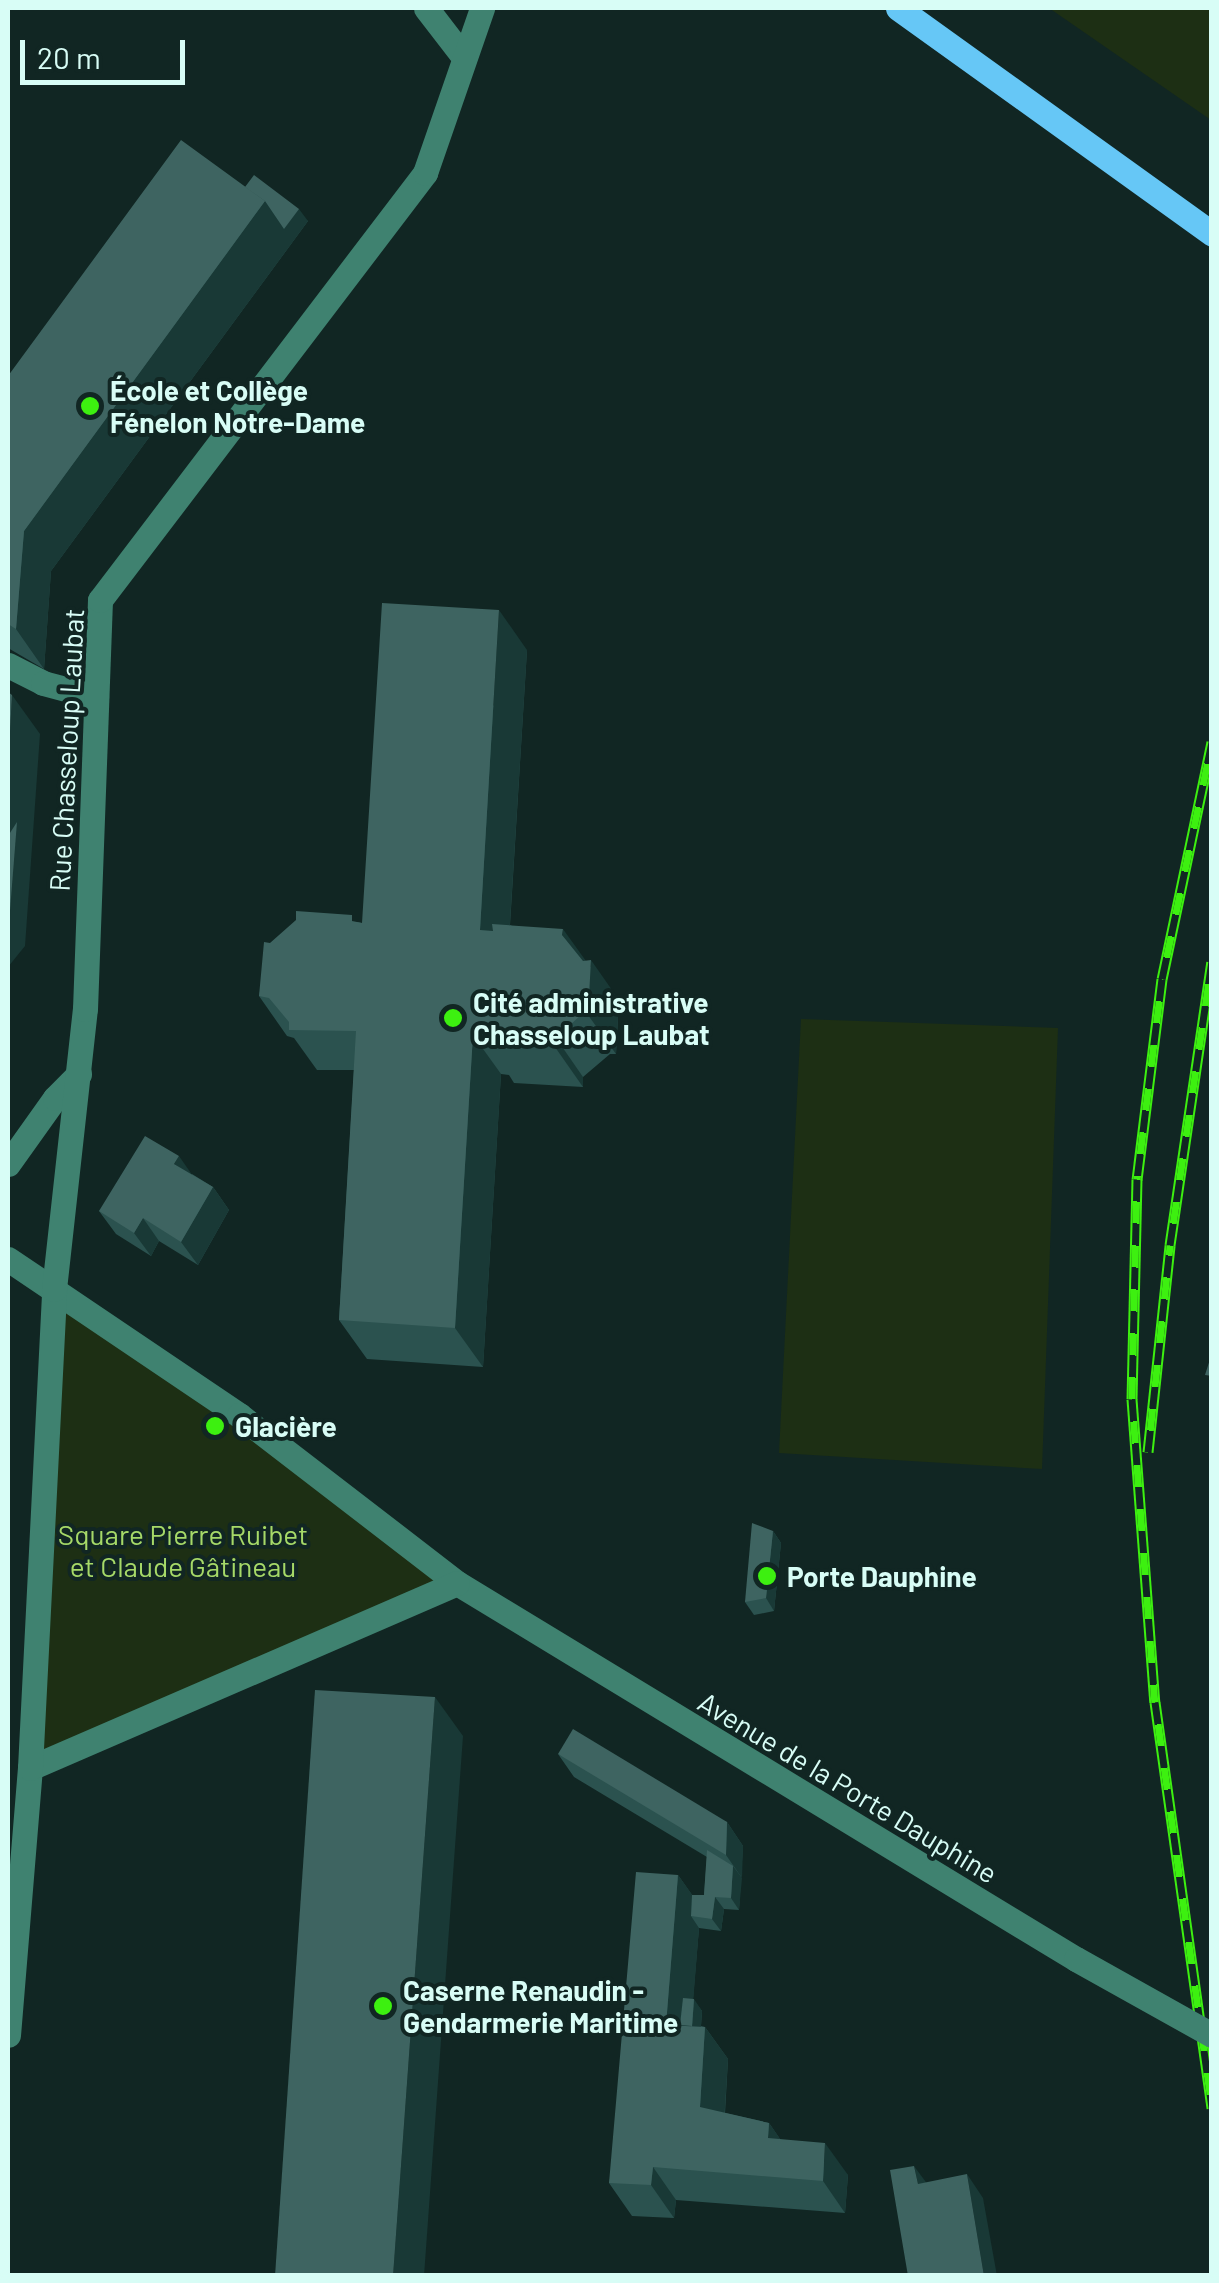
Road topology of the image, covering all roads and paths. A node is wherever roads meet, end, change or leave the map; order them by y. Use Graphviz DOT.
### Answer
graph roads {
  1 [pos="426,8"];
  2 [pos="482,8"];
  3 [pos="898,8"];
  4 [pos="463,56"];
  5 [pos="1212,234"];
  6 [pos="8,665"];
  7 [pos="96,697"];
  8 [pos="79,1074"];
  9 [pos="8,1164"];
  10 [pos="8,1259"];
  11 [pos="54,1288"];
  12 [pos="458,1583"];
  13 [pos="30,1768"];
  14 [pos="8,2035"];
  15 [pos="1212,2035"];
  1 -- 4 [label="street"];
  2 -- 4 [label="street, Rue Chasseloup Laubat"];
  3 -- 5 [label="main road"];
  4 -- 7 [label="street, Rue Chasseloup Laubat"];
  6 -- 7 [label="street"];
  7 -- 8 [label="street, Rue Chasseloup Laubat"];
  8 -- 9 [label="street"];
  8 -- 11 [label="street, Rue Chasseloup Laubat"];
  10 -- 11 [label="street, Avenue de la Porte Dauphine"];
  11 -- 12 [label="street, Avenue de la Porte Dauphine"];
  11 -- 13 [label="street, Rue Chasseloup Laubat"];
  12 -- 13 [label="street"];
  12 -- 15 [label="street, Avenue de la Porte Dauphine, bridge"];
  13 -- 14 [label="street, Rue Chasseloup Laubat"];
}
